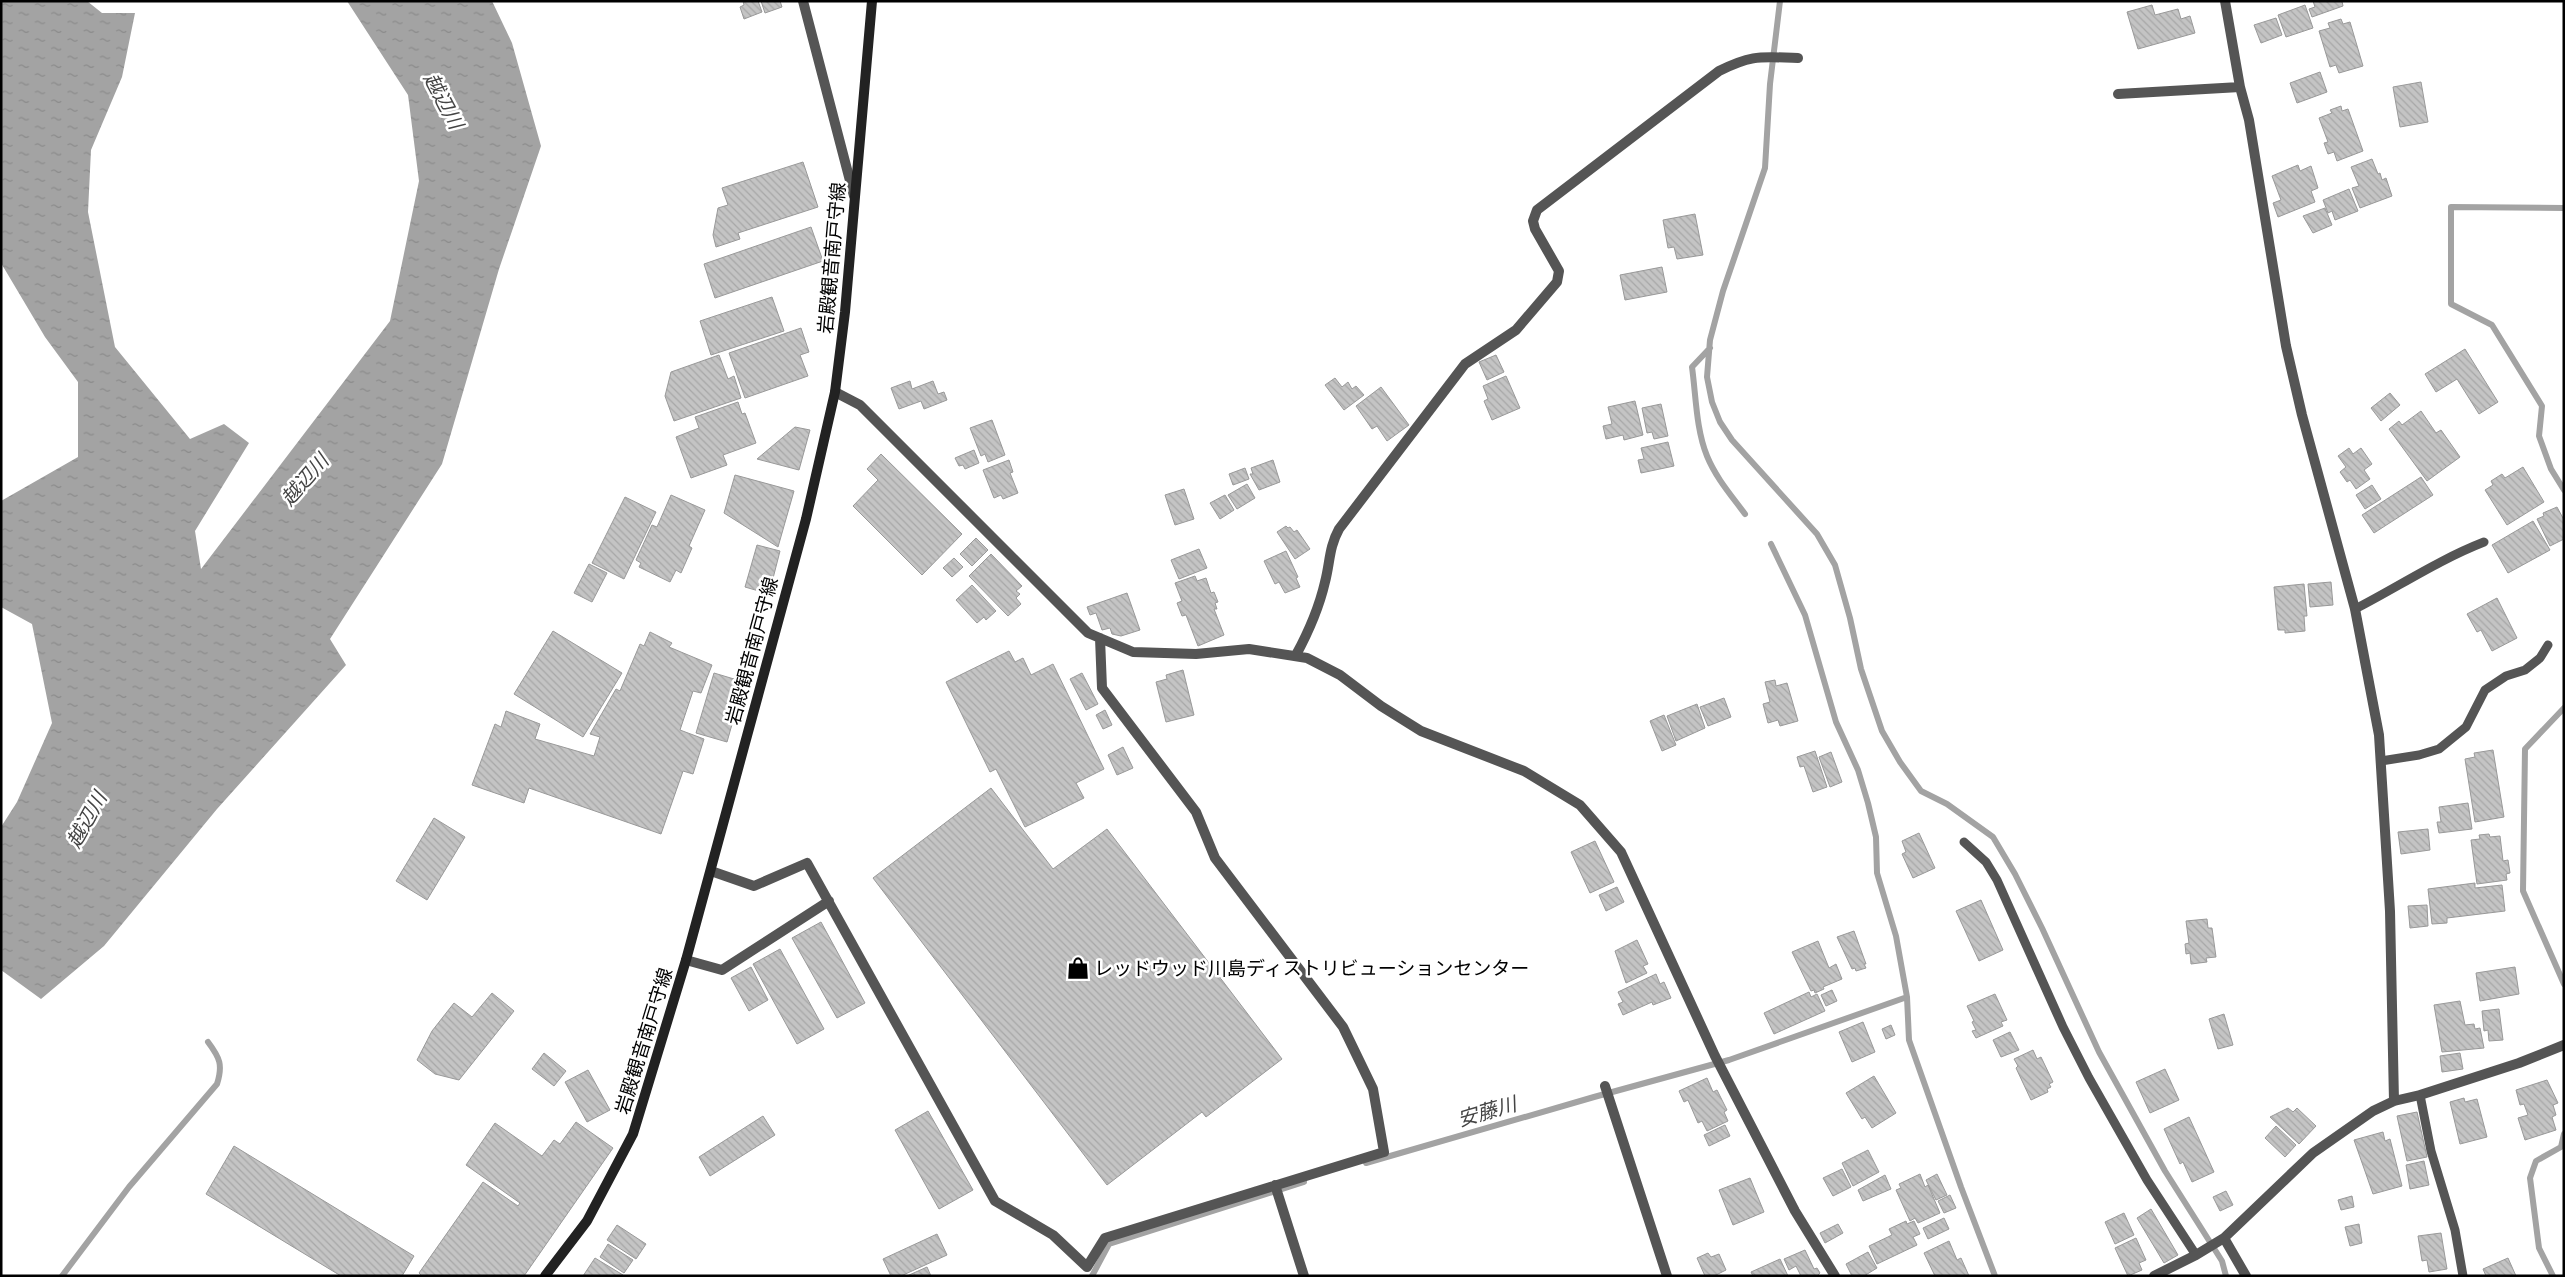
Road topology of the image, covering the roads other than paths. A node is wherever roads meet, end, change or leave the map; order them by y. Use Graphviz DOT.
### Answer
graph roads {
  1 [pos="803,1"];
  2 [pos="872,1"];
  3 [pos="2225,1"];
  4 [pos="1792,58"];
  5 [pos="2240,87"];
  6 [pos="2118,94"];
  7 [pos="855,199"];
  8 [pos="835,392"];
  9 [pos="2484,542"];
  10 [pos="2355,609"];
  11 [pos="1100,638"];
  12 [pos="2548,645"];
  13 [pos="1296,655"];
  14 [pos="2381,761"];
  15 [pos="1964,842"];
  16 [pos="710,871"];
  17 [pos="828,901"];
  18 [pos="686,960"];
  19 [pos="2564,1045"];
  20 [pos="1605,1086"];
  21 [pos="2420,1095"];
  22 [pos="2394,1101"];
  23 [pos="1275,1185"];
  24 [pos="2224,1238"];
  25 [pos="2196,1255"];
  26 [pos="545,1276"];
  27 [pos="1304,1276"];
  28 [pos="1667,1276"];
  29 [pos="1835,1276"];
  30 [pos="2154,1276"];
  31 [pos="2246,1276"];
  32 [pos="2463,1276"];
  1 -- 7 [label="street"];
  2 -- 7 [label="main road, 岩殿観音南戸守線"];
  3 -- 5 [label="street"];
  4 -- 13 [label="street"];
  5 -- 6 [label="street"];
  5 -- 10 [label="street"];
  7 -- 8 [label="main road, 岩殿観音南戸守線"];
  8 -- 11 [label="street"];
  8 -- 16 [label="main road, 岩殿観音南戸守線"];
  9 -- 10 [label="lane"];
  10 -- 14 [label="street"];
  11 -- 13 [label="street"];
  11 -- 23 [label="street"];
  12 -- 14 [label="lane"];
  13 -- 29 [label="street"];
  14 -- 22 [label="street"];
  15 -- 25 [label="lane"];
  16 -- 17 [label="street"];
  16 -- 18 [label="main road, 岩殿観音南戸守線"];
  17 -- 18 [label="street"];
  17 -- 23 [label="street"];
  18 -- 26 [label="main road, 岩殿観音南戸守線"];
  19 -- 21 [label="street"];
  20 -- 28 [label="street"];
  21 -- 22 [label="street"];
  21 -- 32 [label="lane"];
  22 -- 24 [label="street"];
  23 -- 27 [label="street"];
  24 -- 25 [label="street"];
  24 -- 31 [label="street"];
  25 -- 30 [label="street"];
}
